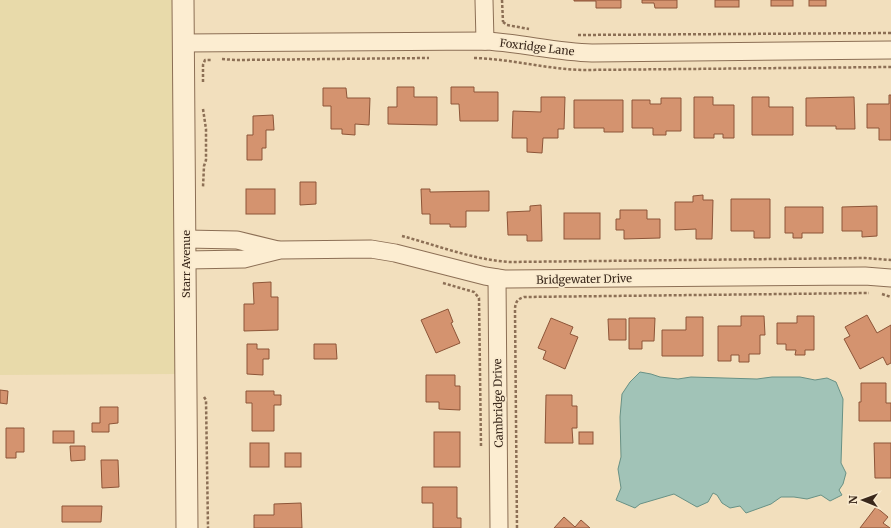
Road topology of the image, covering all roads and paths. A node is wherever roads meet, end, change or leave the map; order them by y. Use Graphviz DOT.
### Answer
graph roads {
  1 [pos="183,0"];
  2 [pos="484,0"];
  3 [pos="502,0"];
  4 [pos="534,30"];
  5 [pos="891,33"];
  6 [pos="576,35"];
  7 [pos="485,41"];
  8 [pos="184,43"];
  9 [pos="891,50"];
  10 [pos="433,58"];
  11 [pos="473,58"];
  12 [pos="215,59"];
  13 [pos="220,59"];
  14 [pos="891,68"];
  15 [pos="203,88"];
  16 [pos="203,103"];
  17 [pos="202,192"];
  18 [pos="402,236"];
  19 [pos="186,239"];
  20 [pos="280,250"];
  21 [pos="186,260"];
  22 [pos="891,260"];
  23 [pos="497,278"];
  24 [pos="891,278"];
  25 [pos="439,282"];
  26 [pos="870,293"];
  27 [pos="880,294"];
  28 [pos="891,297"];
  29 [pos="203,395"];
  30 [pos="481,450"];
  31 [pos="187,528"];
  32 [pos="208,528"];
  33 [pos="499,528"];
  34 [pos="517,528"];
  1 -- 8 [label="street, Starr Avenue"];
  2 -- 7 [label="street"];
  3 -- 4 [label="path"];
  5 -- 6 [label="path"];
  7 -- 8 [label="street, Foxridge Lane"];
  7 -- 9 [label="street, Foxridge Lane"];
  8 -- 19 [label="street, Starr Avenue"];
  10 -- 13 [label="path"];
  11 -- 14 [label="path"];
  12 -- 15 [label="path"];
  16 -- 17 [label="path"];
  18 -- 22 [label="path"];
  19 -- 20 [label="street, Bridgewater Drive"];
  19 -- 21 [label="street, Starr Avenue"];
  20 -- 21 [label="street, Bridgewater Drive"];
  20 -- 23 [label="street, Bridgewater Drive"];
  21 -- 31 [label="street, Starr Avenue"];
  23 -- 24 [label="street, Bridgewater Drive"];
  23 -- 33 [label="street, Cambridge Drive"];
  25 -- 30 [label="path"];
  26 -- 34 [label="path"];
  27 -- 28 [label="path"];
  29 -- 32 [label="path"];
}
